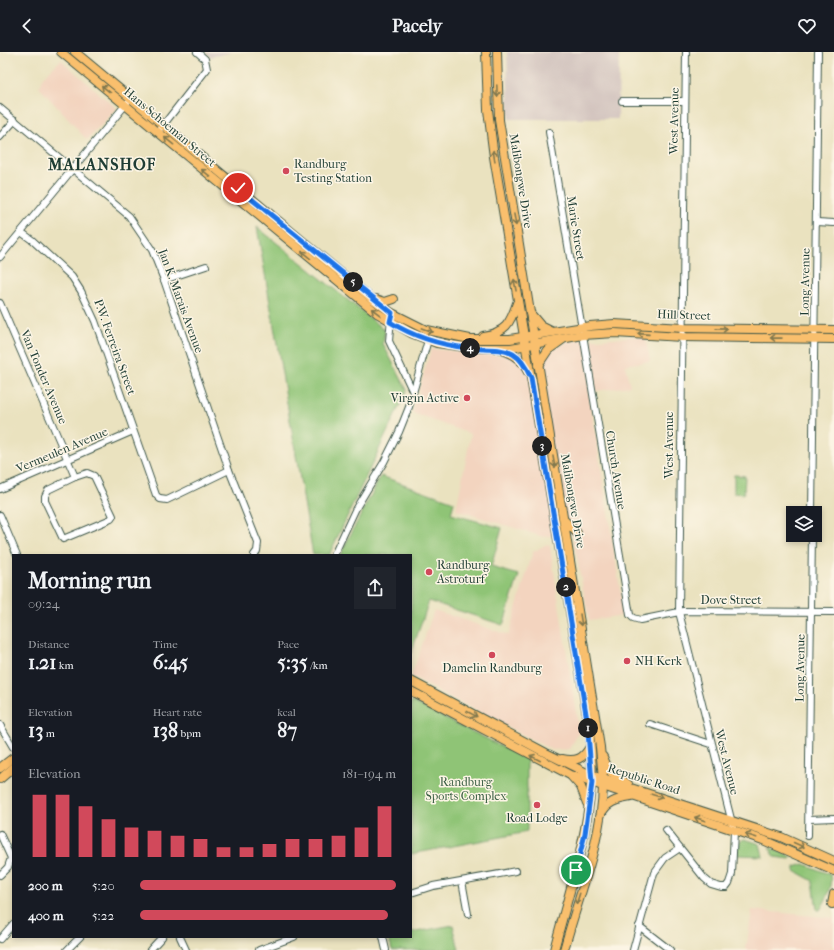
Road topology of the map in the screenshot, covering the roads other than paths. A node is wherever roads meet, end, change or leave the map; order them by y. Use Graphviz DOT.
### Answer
graph roads {
  1 [pos="62,52"];
  2 [pos="75,52"];
  3 [pos="197,52"];
  4 [pos="486,52"];
  5 [pos="496,52"];
  6 [pos="686,52"];
  7 [pos="818,52"];
  8 [pos="131,98"];
  9 [pos="622,101"];
  10 [pos="685,101"];
  11 [pos="125,105"];
  12 [pos="0,108"];
  13 [pos="14,120"];
  14 [pos="163,125"];
  15 [pos="158,132"];
  16 [pos="550,132"];
  17 [pos="0,137"];
  18 [pos="73,169"];
  19 [pos="817,222"];
  20 [pos="834,223"];
  21 [pos="21,232"];
  22 [pos="0,257"];
  23 [pos="206,266"];
  24 [pos="164,280"];
  25 [pos="371,298"];
  26 [pos="394,298"];
  27 [pos="518,300"];
  28 [pos="0,303"];
  29 [pos="392,313"];
  30 [pos="530,313"];
  31 [pos="390,322"];
  32 [pos="682,328"];
  33 [pos="815,330"];
  34 [pos="834,330"];
  35 [pos="582,331"];
  36 [pos="554,332"];
  37 [pos="682,337"];
  38 [pos="566,338"];
  39 [pos="470,339"];
  40 [pos="534,339"];
  41 [pos="815,339"];
  42 [pos="834,339"];
  43 [pos="428,340"];
  44 [pos="525,341"];
  45 [pos="496,349"];
  46 [pos="538,365"];
  47 [pos="531,378"];
  48 [pos="413,392"];
  49 [pos="133,431"];
  50 [pos="67,460"];
  51 [pos="229,470"];
  52 [pos="75,477"];
  53 [pos="0,489"];
  54 [pos="812,506"];
  55 [pos="0,515"];
  56 [pos="563,519"];
  57 [pos="812,542"];
  58 [pos="569,548"];
  59 [pos="17,554"];
  60 [pos="255,554"];
  61 [pos="334,554"];
  62 [pos="679,612"];
  63 [pos="812,612"];
  64 [pos="834,612"];
  65 [pos="630,615"];
  66 [pos="412,682"];
  67 [pos="412,692"];
  68 [pos="650,724"];
  69 [pos="0,725"];
  70 [pos="711,744"];
  71 [pos="12,745"];
  72 [pos="590,747"];
  73 [pos="600,747"];
  74 [pos="546,754"];
  75 [pos="12,759"];
  76 [pos="0,768"];
  77 [pos="12,769"];
  78 [pos="570,775"];
  79 [pos="0,779"];
  80 [pos="591,779"];
  81 [pos="602,783"];
  82 [pos="633,793"];
  83 [pos="588,812"];
  84 [pos="834,818"];
  85 [pos="809,819"];
  86 [pos="598,820"];
  87 [pos="730,821"];
  88 [pos="666,830"];
  89 [pos="734,831"];
  90 [pos="0,834"];
  91 [pos="808,836"];
  92 [pos="680,848"];
  93 [pos="833,869"];
  94 [pos="516,871"];
  95 [pos="0,875"];
  96 [pos="462,881"];
  97 [pos="412,894"];
  98 [pos="834,894"];
  99 [pos="832,904"];
  100 [pos="468,914"];
  101 [pos="12,925"];
  102 [pos="639,926"];
  103 [pos="79,938"];
  104 [pos="161,938"];
  105 [pos="180,938"];
  106 [pos="291,938"];
  107 [pos="383,938"];
  108 [pos="0,939"];
  109 [pos="67,950"];
  110 [pos="150,950"];
  111 [pos="186,950"];
  112 [pos="259,950"];
  113 [pos="386,950"];
  114 [pos="554,950"];
  115 [pos="564,950"];
  116 [pos="633,950"];
  117 [pos="670,950"];
  11 -- 1 [label="main road, Hans Schoeman Street, one-way"];
  2 -- 8 [label="main road, Hans Schoeman Street"];
  3 -- 14 [label="street"];
  27 -- 4 [label="main road, Malibongwe Drive, one-way"];
  5 -- 30 [label="main road, Malibongwe Drive, one-way"];
  6 -- 10 [label="street, West Avenue"];
  7 -- 19 [label="street, Long Avenue"];
  8 -- 11 [label="street"];
  8 -- 14 [label="main road, Hans Schoeman Street"];
  9 -- 10 [label="street"];
  10 -- 32 [label="street, West Avenue"];
  11 -- 15 [label="main road, Hans Schoeman Street"];
  11 -- 18 [label="street"];
  12 -- 13 [label="street, Jan K. Marais Avenue"];
  13 -- 17 [label="street"];
  13 -- 18 [label="street, Jan K. Marais Avenue"];
  14 -- 15 [label="street"];
  14 -- 25 [label="main road, Hans Schoeman Street"];
  31 -- 15 [label="main road, Hans Schoeman Street, one-way"];
  16 -- 35 [label="street, Marie Street"];
  18 -- 21 [label="street"];
  18 -- 24 [label="street, Jan K. Marais Avenue"];
  19 -- 20 [label="street"];
  19 -- 33 [label="street, Long Avenue"];
  21 -- 22 [label="street"];
  21 -- 49 [label="street, P.W. Ferreira Street"];
  23 -- 24 [label="street"];
  24 -- 51 [label="street, Jan K. Marais Avenue"];
  25 -- 26 [label="main road"];
  25 -- 29 [label="main road, Hans Schoeman Street"];
  27 -- 39 [label="main road"];
  27 -- 44 [label="main road, Malibongwe Drive"];
  28 -- 50 [label="street, Van Tonder Avenue"];
  29 -- 31 [label="street"];
  29 -- 39 [label="main road, Hans Schoeman Street, one-way"];
  30 -- 36 [label="main road"];
  30 -- 40 [label="main road, Malibongwe Drive"];
  31 -- 43 [label="main road, Hans Schoeman Street"];
  31 -- 48 [label="street"];
  32 -- 33 [label="main road, Hill Street, one-way"];
  32 -- 35 [label="main road, Hill Street"];
  32 -- 37 [label="street, West Avenue"];
  33 -- 34 [label="main road, Hill Street"];
  33 -- 41 [label="street, Long Avenue"];
  35 -- 36 [label="main road, Hill Street"];
  37 -- 35 [label="main road, Hill Street, one-way"];
  35 -- 38 [label="main road, Hill Street"];
  35 -- 65 [label="street, Church Avenue"];
  36 -- 40 [label="main road, Hill Street"];
  41 -- 37 [label="main road, Hill Street, one-way"];
  37 -- 62 [label="street, West Avenue"];
  38 -- 40 [label="main road, Hill Street"];
  38 -- 46 [label="main road"];
  39 -- 44 [label="main road, Hans Schoeman Street"];
  40 -- 44 [label="main road, Hans Schoeman Street"];
  40 -- 46 [label="main road, Malibongwe Drive"];
  41 -- 42 [label="main road, Hill Street"];
  41 -- 54 [label="street, Long Avenue"];
  43 -- 45 [label="main road, Hans Schoeman Street"];
  43 -- 48 [label="street"];
  44 -- 45 [label="main road, Hans Schoeman Street"];
  44 -- 47 [label="main road, Malibongwe Drive"];
  45 -- 47 [label="main road"];
  46 -- 56 [label="main road, Malibongwe Drive, one-way"];
  47 -- 72 [label="main road, Malibongwe Drive"];
  48 -- 61 [label="street"];
  49 -- 50 [label="street, Vermeulen Avenue"];
  49 -- 51 [label="street, P.W. Ferreira Street"];
  50 -- 52 [label="street, Van Tonder Avenue"];
  50 -- 53 [label="street, Vermeulen Avenue"];
  51 -- 60 [label="street, Jan K. Marais Avenue"];
  52 -- 52 [label="street"];
  55 -- 59 [label="street"];
  56 -- 58 [label="main road, Malibongwe Drive"];
  56 -- 58 [label="main road"];
  57 -- 63 [label="street, Long Avenue"];
  58 -- 73 [label="main road, Malibongwe Drive, one-way"];
  62 -- 63 [label="street, Dove Street"];
  62 -- 65 [label="street, Dove Street"];
  62 -- 70 [label="street, West Avenue"];
  63 -- 64 [label="street, Dove Street"];
  63 -- 85 [label="street, Long Avenue"];
  66 -- 74 [label="main road, Republic Road, one-way"];
  78 -- 67 [label="main road, Republic Road, one-way"];
  68 -- 70 [label="street"];
  69 -- 71 [label="street"];
  70 -- 87 [label="street, West Avenue"];
  72 -- 74 [label="main road"];
  72 -- 80 [label="main road, Malibongwe Drive"];
  73 -- 81 [label="main road, Malibongwe Drive"];
  73 -- 82 [label="main road"];
  74 -- 80 [label="main road, Republic Road"];
  75 -- 76 [label="main road"];
  77 -- 79 [label="main road"];
  78 -- 80 [label="main road, Republic Road"];
  78 -- 83 [label="main road"];
  80 -- 81 [label="main road, Republic Road"];
  80 -- 83 [label="main road, Malibongwe Drive"];
  81 -- 82 [label="main road, Republic Road"];
  81 -- 86 [label="main road, Malibongwe Drive"];
  82 -- 86 [label="main road"];
  82 -- 87 [label="main road, Republic Road, one-way"];
  89 -- 82 [label="main road, Republic Road, one-way"];
  83 -- 114 [label="main road, Malibongwe Drive"];
  84 -- 85 [label="street"];
  85 -- 91 [label="street, Long Avenue"];
  86 -- 115 [label="main road, Malibongwe Drive, one-way"];
  87 -- 89 [label="street, West Avenue"];
  87 -- 93 [label="main road, Republic Road, one-way"];
  88 -- 92 [label="street"];
  89 -- 92 [label="street"];
  93 -- 89 [label="main road, Republic Road, one-way"];
  90 -- 95 [label="street"];
  92 -- 102 [label="street"];
  94 -- 96 [label="street"];
  96 -- 97 [label="street"];
  96 -- 100 [label="street"];
  98 -- 99 [label="main road"];
  101 -- 108 [label="street"];
  102 -- 116 [label="street"];
  102 -- 117 [label="street"];
  103 -- 109 [label="street"];
  104 -- 110 [label="street"];
  105 -- 111 [label="street"];
  106 -- 112 [label="street"];
  107 -- 113 [label="street"];
}
